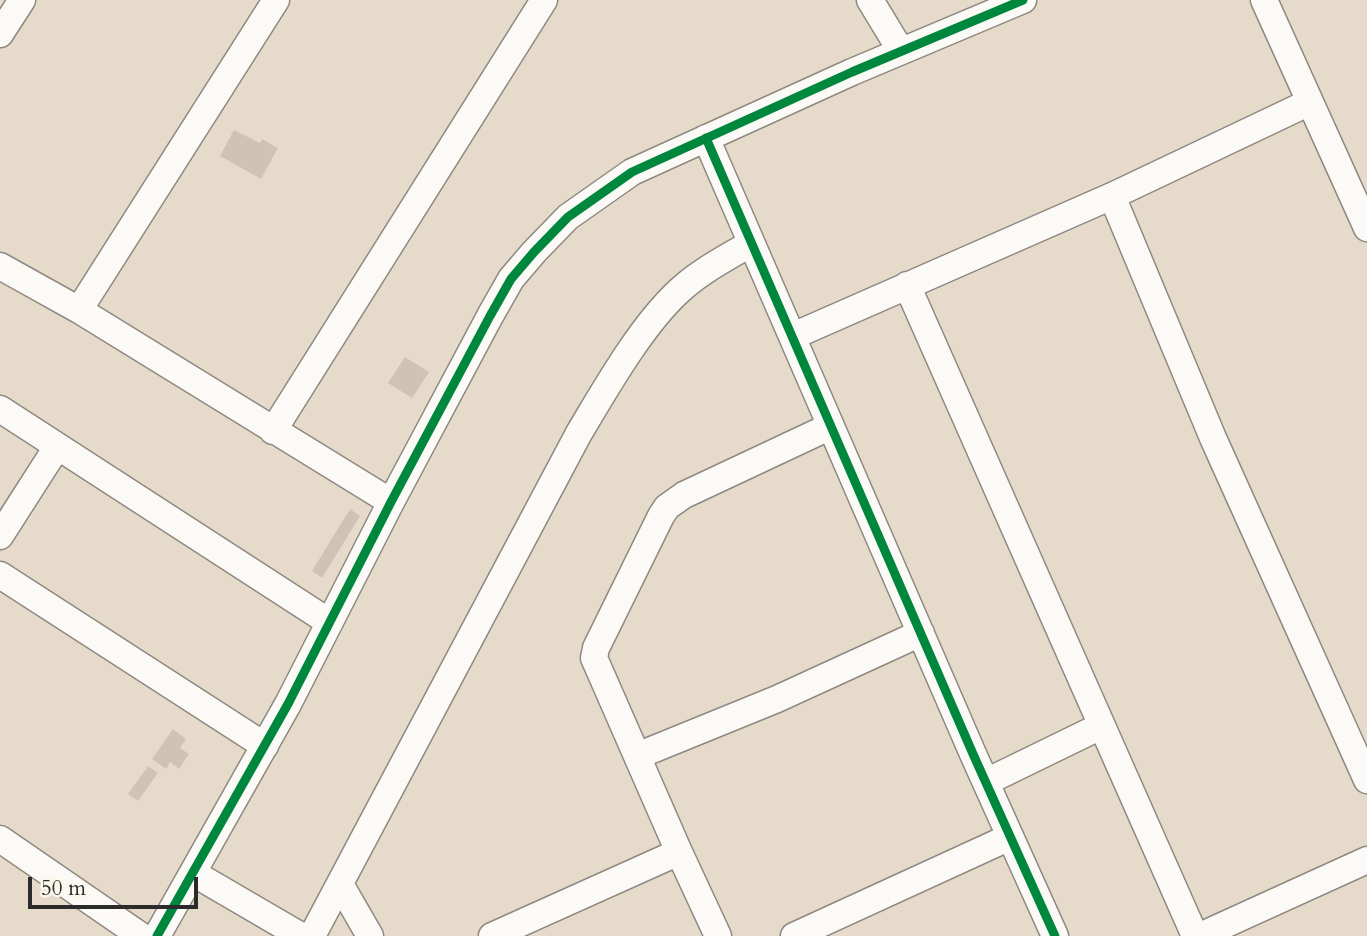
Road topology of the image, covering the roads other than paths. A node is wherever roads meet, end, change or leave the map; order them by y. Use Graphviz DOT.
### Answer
graph roads {
  1 [pos="22,0"];
  2 [pos="276,0"];
  3 [pos="544,0"];
  4 [pos="870,0"];
  5 [pos="1264,0"];
  6 [pos="1009,3"];
  7 [pos="2,25"];
  8 [pos="901,51"];
  9 [pos="1310,102"];
  10 [pos="706,138"];
  11 [pos="1112,196"];
  12 [pos="1367,228"];
  13 [pos="751,243"];
  14 [pos="0,265"];
  15 [pos="907,285"];
  16 [pos="79,310"];
  17 [pos="793,336"];
  18 [pos="0,409"];
  19 [pos="831,426"];
  20 [pos="273,431"];
  21 [pos="57,447"];
  22 [pos="391,502"];
  23 [pos="0,536"];
  24 [pos="0,575"];
  25 [pos="329,622"];
  26 [pos="921,634"];
  27 [pos="1101,726"];
  28 [pos="265,746"];
  29 [pos="637,757"];
  30 [pos="1367,780"];
  31 [pos="986,782"];
  32 [pos="1010,837"];
  33 [pos="0,839"];
  34 [pos="679,852"];
  35 [pos="1367,860"];
  36 [pos="193,873"];
  37 [pos="340,884"];
  38 [pos="141,936"];
  39 [pos="157,936"];
  40 [pos="301,936"];
  41 [pos="312,936"];
  42 [pos="370,936"];
  43 [pos="492,936"];
  44 [pos="718,936"];
  45 [pos="794,936"];
  46 [pos="1055,936"];
  47 [pos="1195,936"];
  48 [pos="1200,936"];
  1 -- 7 [label="street"];
  2 -- 16 [label="street"];
  3 -- 20 [label="street"];
  4 -- 8 [label="street"];
  5 -- 9 [label="street"];
  6 -- 8 [label="street"];
  8 -- 10 [label="street"];
  9 -- 11 [label="street"];
  9 -- 12 [label="street"];
  10 -- 13 [label="street"];
  10 -- 22 [label="street"];
  11 -- 15 [label="street"];
  11 -- 30 [label="street"];
  13 -- 17 [label="street"];
  13 -- 37 [label="street"];
  14 -- 16 [label="street"];
  15 -- 17 [label="street"];
  15 -- 27 [label="street"];
  16 -- 20 [label="street"];
  17 -- 19 [label="street"];
  18 -- 21 [label="street"];
  19 -- 26 [label="street"];
  19 -- 29 [label="street"];
  20 -- 22 [label="street"];
  21 -- 23 [label="street"];
  21 -- 25 [label="street"];
  22 -- 25 [label="street"];
  24 -- 28 [label="street"];
  25 -- 28 [label="street"];
  26 -- 29 [label="street"];
  26 -- 31 [label="street"];
  27 -- 31 [label="street"];
  27 -- 47 [label="street"];
  28 -- 36 [label="street"];
  29 -- 34 [label="street"];
  31 -- 32 [label="street"];
  32 -- 45 [label="street"];
  32 -- 46 [label="street"];
  33 -- 38 [label="street"];
  34 -- 43 [label="street"];
  34 -- 44 [label="street"];
  35 -- 48 [label="street"];
  36 -- 39 [label="street"];
  36 -- 40 [label="street"];
  37 -- 41 [label="street"];
  37 -- 42 [label="street"];
}
